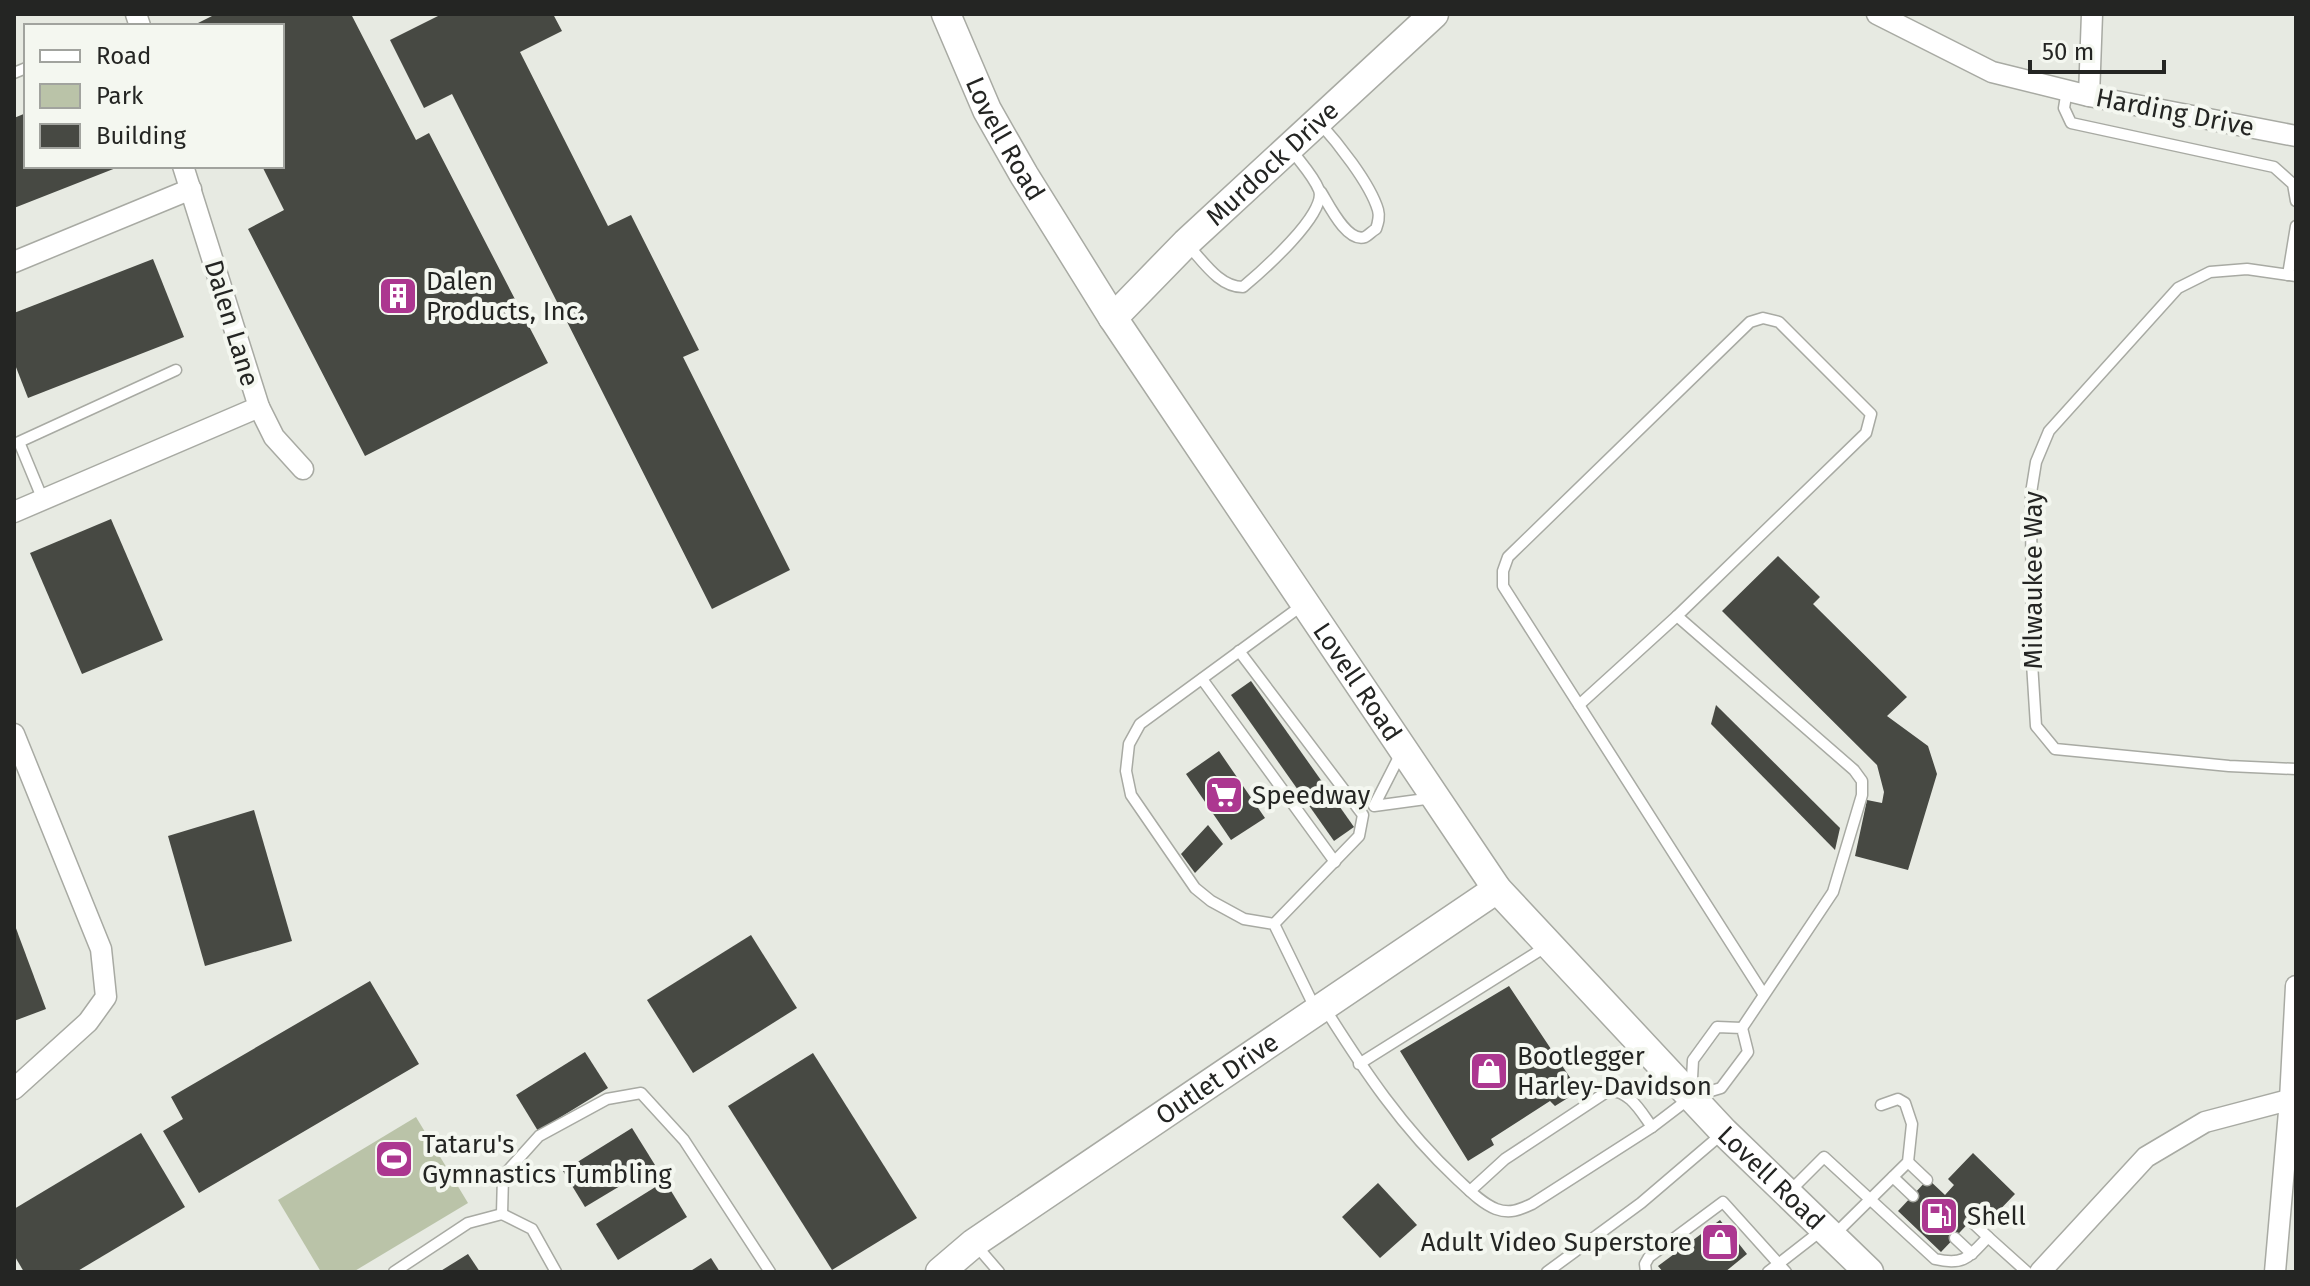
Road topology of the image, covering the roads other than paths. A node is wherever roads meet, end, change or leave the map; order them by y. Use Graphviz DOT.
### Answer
graph roads {
  1 [pos="946,14"];
  2 [pos="1434,14"];
  3 [pos="1877,14"];
  4 [pos="2092,14"];
  5 [pos="2067,90"];
  6 [pos="2089,96"];
  7 [pos="1318,121"];
  8 [pos="2296,136"];
  9 [pos="1290,147"];
  10 [pos="184,168"];
  11 [pos="191,189"];
  12 [pos="1319,190"];
  13 [pos="2296,201"];
  14 [pos="2296,226"];
  15 [pos="1186,243"];
  16 [pos="14,262"];
  17 [pos="2292,276"];
  18 [pos="1113,318"];
  19 [pos="176,370"];
  20 [pos="259,407"];
  21 [pos="16,443"];
  22 [pos="303,469"];
  23 [pos="43,500"];
  24 [pos="14,512"];
  25 [pos="1304,604"];
  26 [pos="1677,616"];
  27 [pos="1239,651"];
  28 [pos="1202,679"];
  29 [pos="1579,705"];
  30 [pos="14,734"];
  31 [pos="1403,749"];
  32 [pos="2296,769"];
  33 [pos="1435,798"];
  34 [pos="1374,806"];
  35 [pos="1363,815"];
  36 [pos="1335,862"];
  37 [pos="1497,889"];
  38 [pos="1274,924"];
  39 [pos="1549,945"];
  40 [pos="2296,986"];
  41 [pos="1764,995"];
  42 [pos="1320,1007"];
  43 [pos="1742,1028"];
  44 [pos="1358,1061"];
  45 [pos="14,1089"];
  46 [pos="1691,1097"];
  47 [pos="2293,1099"];
  48 [pos="1881,1105"];
  49 [pos="1652,1127"];
  50 [pos="1724,1132"];
  51 [pos="1908,1162"];
  52 [pos="1893,1177"];
  53 [pos="1927,1180"];
  54 [pos="1470,1191"];
  55 [pos="1788,1194"];
  56 [pos="1913,1196"];
  57 [pos="1871,1199"];
  58 [pos="502,1214"];
  59 [pos="1971,1221"];
  60 [pos="1828,1232"];
  61 [pos="1988,1237"];
  62 [pos="1955,1238"];
  63 [pos="974,1243"];
  64 [pos="1972,1254"];
  65 [pos="1782,1268"];
  66 [pos="394,1272"];
  67 [pos="556,1272"];
  68 [pos="770,1272"];
  69 [pos="940,1272"];
  70 [pos="999,1272"];
  71 [pos="1547,1272"];
  72 [pos="1646,1272"];
  73 [pos="1768,1272"];
  74 [pos="1869,1272"];
  75 [pos="2027,1272"];
  76 [pos="2040,1272"];
  77 [pos="2275,1272"];
  1 -- 18 [label="main road, Lovell Road"];
  2 -- 7 [label="main road, Murdock Drive"];
  3 -- 5 [label="street, Harding Drive"];
  4 -- 6 [label="street"];
  5 -- 6 [label="street, Harding Drive"];
  5 -- 13 [label="lane"];
  6 -- 8 [label="street, Harding Drive"];
  7 -- 9 [label="main road, Murdock Drive"];
  7 -- 12 [label="lane"];
  9 -- 12 [label="lane"];
  9 -- 15 [label="main road, Murdock Drive"];
  10 -- 11 [label="street, Dalen Lane"];
  11 -- 16 [label="street"];
  11 -- 20 [label="street, Dalen Lane"];
  12 -- 15 [label="lane"];
  14 -- 17 [label="lane"];
  15 -- 18 [label="main road, Murdock Drive"];
  17 -- 32 [label="lane, Milwaukee Way"];
  18 -- 25 [label="main road, Lovell Road"];
  19 -- 21 [label="lane"];
  20 -- 22 [label="street, Dalen Lane"];
  20 -- 23 [label="street"];
  21 -- 23 [label="lane"];
  23 -- 24 [label="street"];
  25 -- 27 [label="lane"];
  25 -- 31 [label="main road, Lovell Road"];
  26 -- 29 [label="lane"];
  26 -- 29 [label="lane"];
  26 -- 41 [label="lane"];
  27 -- 28 [label="lane"];
  27 -- 35 [label="lane"];
  28 -- 36 [label="lane"];
  28 -- 38 [label="lane"];
  29 -- 41 [label="lane"];
  30 -- 45 [label="street"];
  31 -- 33 [label="main road, Lovell Road"];
  31 -- 34 [label="lane"];
  33 -- 34 [label="lane"];
  33 -- 37 [label="main road, Lovell Road"];
  34 -- 35 [label="lane"];
  35 -- 36 [label="lane"];
  36 -- 38 [label="lane"];
  37 -- 39 [label="main road, Lovell Road"];
  37 -- 42 [label="main road, Outlet Drive"];
  38 -- 42 [label="lane"];
  39 -- 44 [label="lane"];
  39 -- 46 [label="main road, Lovell Road"];
  40 -- 47 [label="street"];
  41 -- 43 [label="lane"];
  42 -- 44 [label="lane"];
  42 -- 63 [label="main road, Outlet Drive"];
  43 -- 46 [label="lane"];
  43 -- 46 [label="lane"];
  44 -- 54 [label="lane"];
  46 -- 49 [label="lane"];
  46 -- 50 [label="main road, Lovell Road"];
  47 -- 76 [label="street"];
  47 -- 77 [label="street"];
  48 -- 51 [label="lane"];
  49 -- 54 [label="lane"];
  49 -- 54 [label="lane"];
  50 -- 55 [label="main road, Lovell Road"];
  50 -- 71 [label="lane"];
  51 -- 52 [label="lane"];
  51 -- 53 [label="lane"];
  52 -- 56 [label="lane"];
  52 -- 57 [label="lane"];
  55 -- 57 [label="lane"];
  55 -- 60 [label="main road, Lovell Road"];
  57 -- 60 [label="lane"];
  57 -- 64 [label="lane"];
  58 -- 66 [label="lane"];
  58 -- 67 [label="lane"];
  58 -- 68 [label="lane"];
  59 -- 61 [label="lane"];
  60 -- 65 [label="lane"];
  60 -- 74 [label="main road, Lovell Road"];
  61 -- 64 [label="lane"];
  61 -- 75 [label="lane"];
  62 -- 64 [label="lane"];
  63 -- 69 [label="main road, Outlet Drive"];
  63 -- 70 [label="lane"];
  65 -- 72 [label="lane"];
  65 -- 73 [label="lane"];
}
